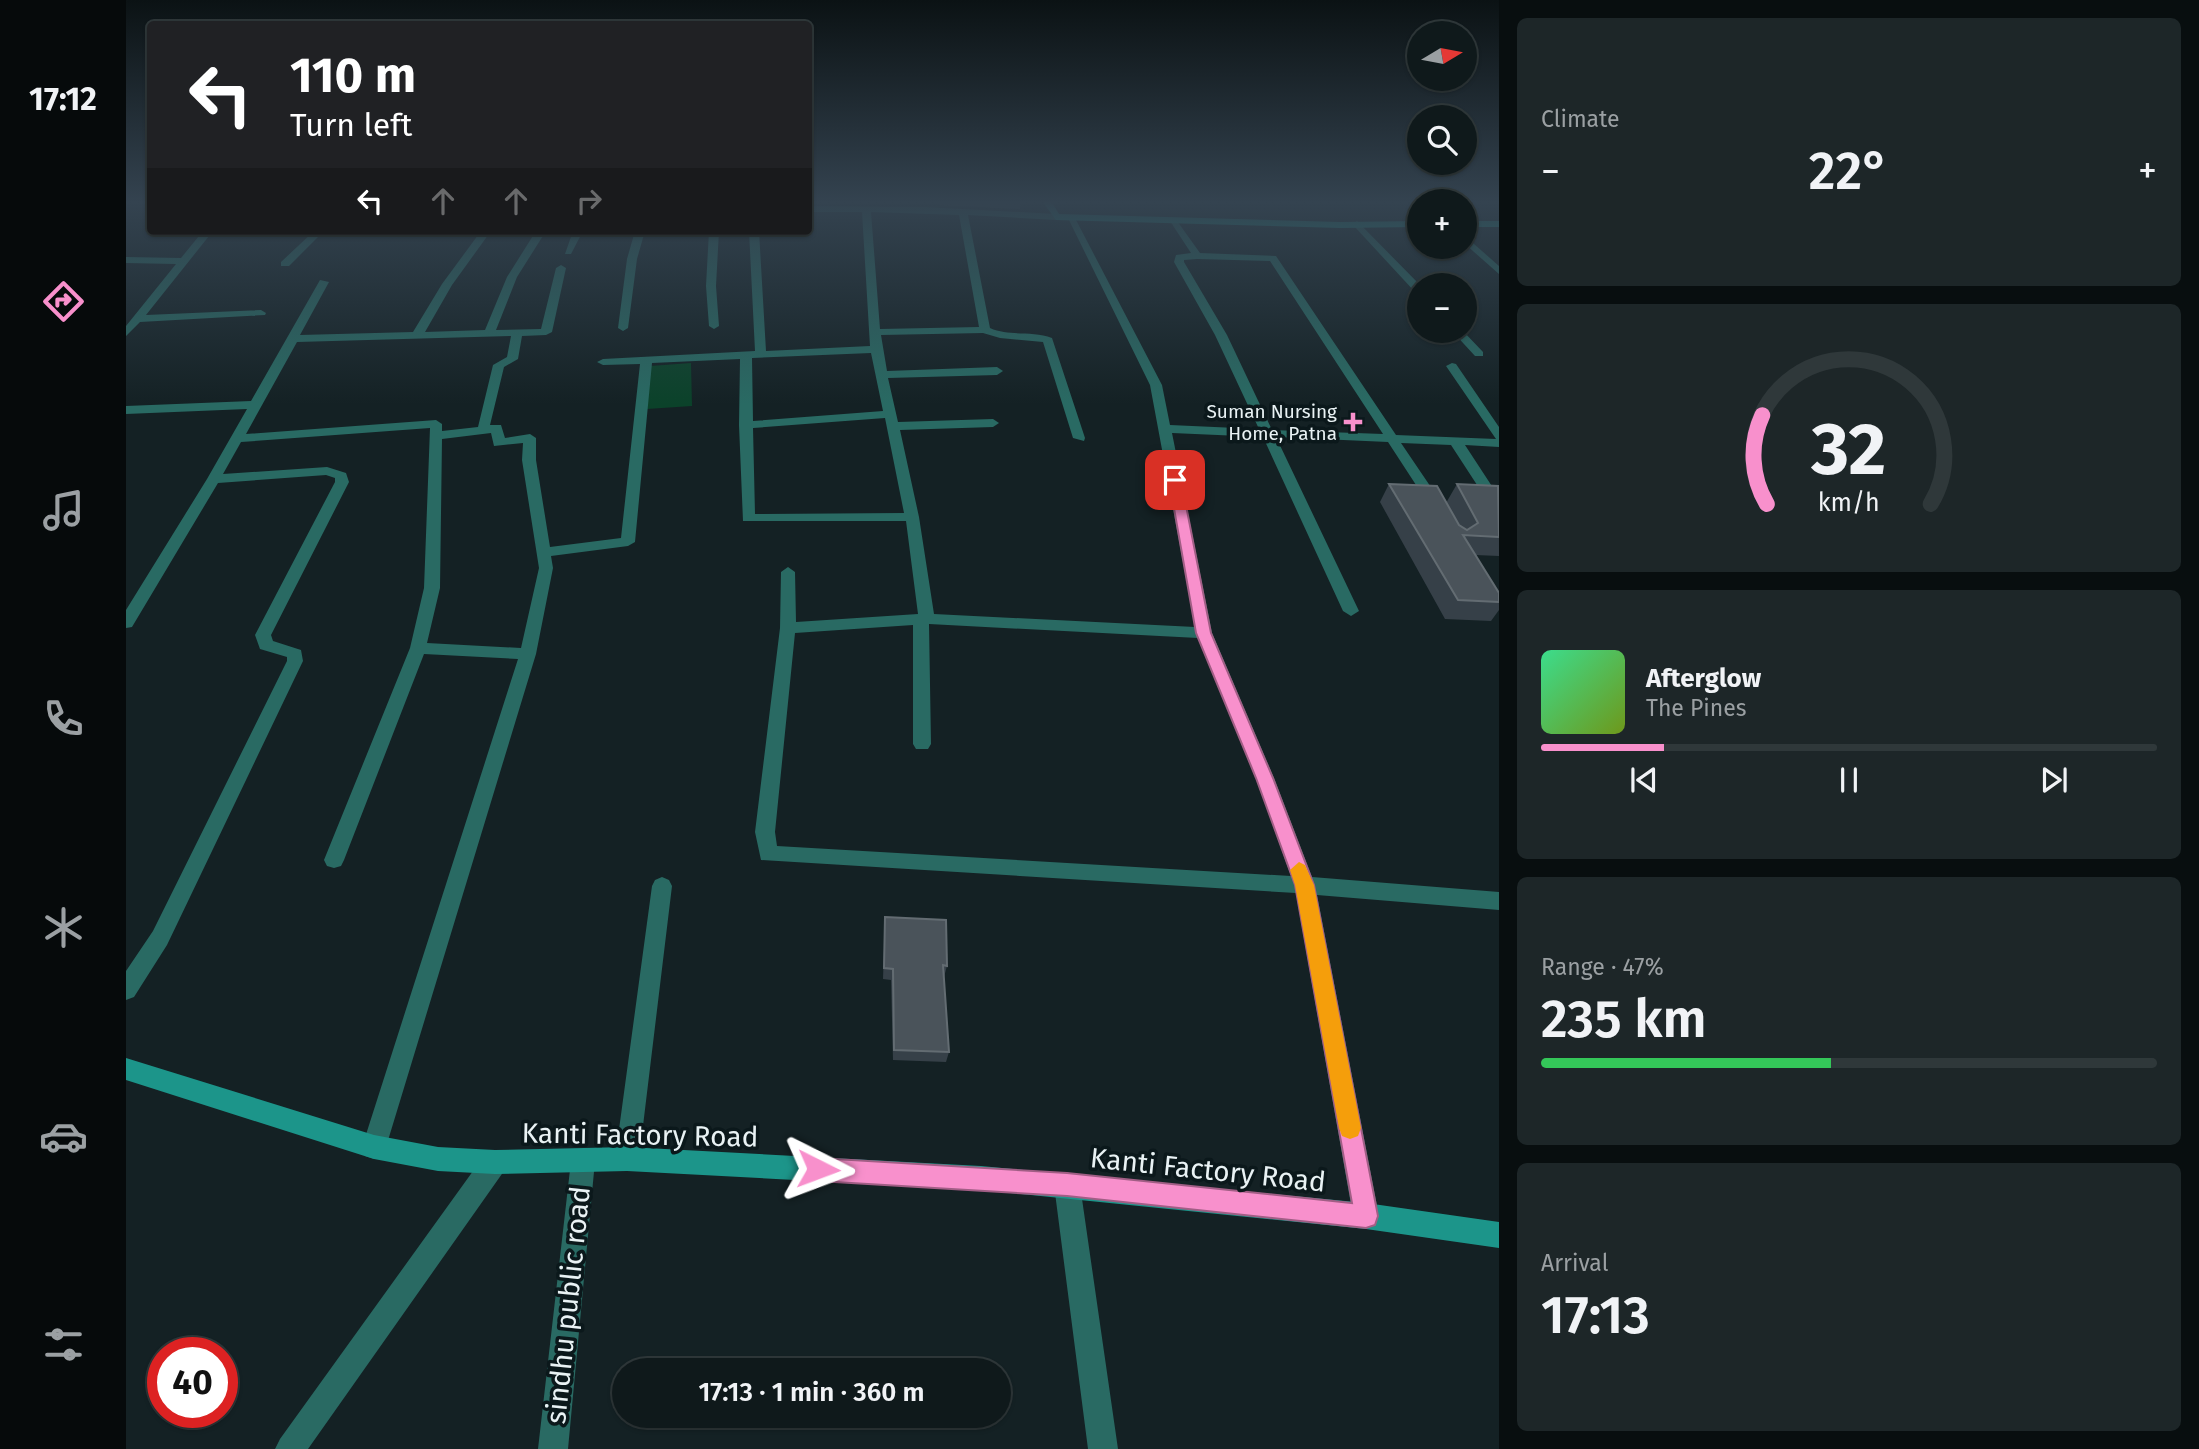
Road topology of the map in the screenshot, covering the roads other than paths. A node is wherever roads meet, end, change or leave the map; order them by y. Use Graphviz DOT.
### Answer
graph roads {
  1 [pos="561,268"];
  2 [pos="176,269"];
  3 [pos="458,269"];
  4 [pos="517,269"];
  5 [pos="631,269"];
  6 [pos="712,269"];
  7 [pos="756,269"];
  8 [pos="871,269"];
  9 [pos="974,269"];
  10 [pos="1091,269"];
  11 [pos="1183,269"];
  12 [pos="1280,269"];
  13 [pos="324,282"];
  14 [pos="261,313"];
  15 [pos="137,319"];
  16 [pos="714,326"];
  17 [pos="623,328"];
  18 [pos="985,330"];
  19 [pos="876,332"];
  20 [pos="126,333"];
  21 [pos="517,333"];
  22 [pos="418,334"];
  23 [pos="489,334"];
  24 [pos="293,339"];
  25 [pos="1468,343"];
  26 [pos="876,349"];
  27 [pos="746,354"];
  28 [pos="761,354"];
  29 [pos="1479,354"];
  30 [pos="646,361"];
  31 [pos="603,362"];
  32 [pos="1452,366"];
  33 [pos="997,371"];
  34 [pos="881,375"];
  35 [pos="255,405"];
  36 [pos="126,410"];
  37 [pos="890,420"];
  38 [pos="993,423"];
  39 [pos="745,425"];
  40 [pos="1165,429"];
  41 [pos="483,430"];
  42 [pos="1269,434"];
  43 [pos="436,436"];
  44 [pos="1499,436"];
  45 [pos="237,438"];
  46 [pos="1079,438"];
  47 [pos="1393,440"];
  48 [pos="1456,442"];
  49 [pos="1499,443"];
  50 [pos="214,479"];
  51 [pos="1499,508"];
  52 [pos="1441,514"];
  53 [pos="912,517"];
  54 [pos="543,552"];
  55 [pos="788,572"];
  56 [pos="133,597"];
  57 [pos="1351,611"];
  58 [pos="924,620"];
  59 [pos="126,623"];
  60 [pos="788,628"];
  61 [pos="1203,633"];
  62 [pos="418,648"];
  63 [pos="528,654"];
  64 [pos="922,744"];
  65 [pos="334,860"];
  66 [pos="1304,885"];
  67 [pos="662,886"];
  68 [pos="1499,901"];
  69 [pos="126,990"];
  70 [pos="126,1069"];
  71 [pos="374,1147"];
  72 [pos="627,1159"];
  73 [pos="583,1161"];
  74 [pos="495,1163"];
  75 [pos="1067,1185"];
  76 [pos="1366,1216"];
  77 [pos="1499,1235"];
  78 [pos="290,1449"];
  79 [pos="553,1449"];
  80 [pos="1103,1449"];
  1 -- 21 [label="street"];
  2 -- 15 [label="street"];
  3 -- 22 [label="street"];
  4 -- 23 [label="street"];
  5 -- 17 [label="street"];
  6 -- 16 [label="street"];
  7 -- 28 [label="street"];
  8 -- 19 [label="street"];
  9 -- 18 [label="street"];
  10 -- 40 [label="street"];
  11 -- 42 [label="street"];
  12 -- 47 [label="street"];
  13 -- 24 [label="street"];
  14 -- 15 [label="street"];
  15 -- 20 [label="street"];
  18 -- 19 [label="street"];
  18 -- 46 [label="street"];
  19 -- 26 [label="street"];
  21 -- 23 [label="street"];
  21 -- 41 [label="street"];
  22 -- 23 [label="street"];
  22 -- 24 [label="street"];
  24 -- 35 [label="street"];
  25 -- 29 [label="street"];
  26 -- 28 [label="street"];
  26 -- 34 [label="street"];
  27 -- 28 [label="street"];
  27 -- 30 [label="street"];
  27 -- 39 [label="street"];
  30 -- 31 [label="street"];
  30 -- 54 [label="street"];
  32 -- 44 [label="street"];
  33 -- 34 [label="street"];
  34 -- 37 [label="street"];
  35 -- 36 [label="street"];
  35 -- 45 [label="street"];
  37 -- 38 [label="street"];
  37 -- 39 [label="street"];
  37 -- 53 [label="street"];
  39 -- 53 [label="street"];
  40 -- 42 [label="street"];
  40 -- 61 [label="street"];
  41 -- 43 [label="street"];
  41 -- 54 [label="street"];
  42 -- 47 [label="street"];
  42 -- 57 [label="street"];
  43 -- 45 [label="street"];
  43 -- 62 [label="street"];
  45 -- 50 [label="street"];
  47 -- 48 [label="street"];
  47 -- 52 [label="street"];
  48 -- 49 [label="street"];
  48 -- 51 [label="street"];
  50 -- 56 [label="street"];
  50 -- 69 [label="street"];
  53 -- 58 [label="street"];
  54 -- 63 [label="street"];
  55 -- 60 [label="street"];
  56 -- 59 [label="street"];
  58 -- 60 [label="street"];
  58 -- 61 [label="street"];
  58 -- 64 [label="street"];
  60 -- 66 [label="street"];
  61 -- 66 [label="street"];
  62 -- 63 [label="street"];
  62 -- 65 [label="street"];
  63 -- 71 [label="street"];
  66 -- 68 [label="street"];
  66 -- 76 [label="street"];
  67 -- 72 [label="street"];
  70 -- 71 [label="street, Kanti Factory Road"];
  71 -- 74 [label="street, Kanti Factory Road"];
  72 -- 73 [label="street, Kanti Factory Road"];
  72 -- 75 [label="street, Kanti Factory Road"];
  73 -- 74 [label="street, Kanti Factory Road"];
  73 -- 79 [label="street, sindhu public road"];
  74 -- 78 [label="street"];
  75 -- 76 [label="street, Kanti Factory Road"];
  75 -- 80 [label="street"];
  76 -- 77 [label="street, Kanti Factory Road"];
}
